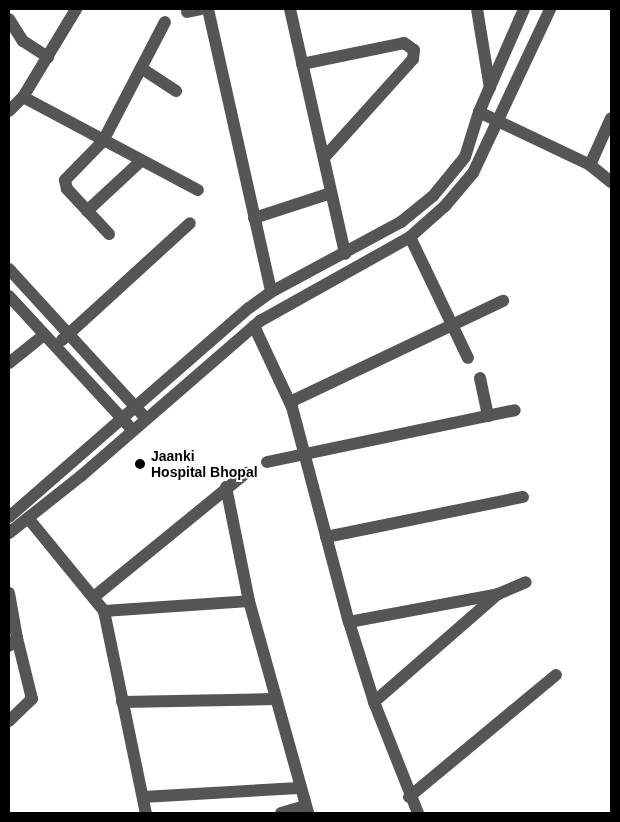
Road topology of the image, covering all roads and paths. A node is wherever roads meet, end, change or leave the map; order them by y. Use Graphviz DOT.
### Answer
graph roads {
  1 [pos="76,9"];
  2 [pos="201,9"];
  3 [pos="208,9"];
  4 [pos="290,9"];
  5 [pos="477,9"];
  6 [pos="524,9"];
  7 [pos="550,9"];
  8 [pos="187,12"];
  9 [pos="9,19"];
  10 [pos="165,22"];
  11 [pos="48,57"];
  12 [pos="302,64"];
  13 [pos="141,68"];
  14 [pos="490,88"];
  15 [pos="176,91"];
  16 [pos="23,97"];
  17 [pos="9,111"];
  18 [pos="480,112"];
  19 [pos="611,118"];
  20 [pos="498,120"];
  21 [pos="102,140"];
  22 [pos="324,158"];
  23 [pos="140,161"];
  24 [pos="590,165"];
  25 [pos="611,182"];
  26 [pos="198,190"];
  27 [pos="332,193"];
  28 [pos="87,210"];
  29 [pos="254,218"];
  30 [pos="190,223"];
  31 [pos="109,234"];
  32 [pos="410,237"];
  33 [pos="345,254"];
  34 [pos="9,269"];
  35 [pos="271,292"];
  36 [pos="9,296"];
  37 [pos="503,301"];
  38 [pos="453,325"];
  39 [pos="254,326"];
  40 [pos="68,334"];
  41 [pos="44,335"];
  42 [pos="55,347"];
  43 [pos="468,358"];
  44 [pos="9,363"];
  45 [pos="480,378"];
  46 [pos="290,402"];
  47 [pos="137,408"];
  48 [pos="515,410"];
  49 [pos="488,416"];
  50 [pos="147,419"];
  51 [pos="124,420"];
  52 [pos="133,431"];
  53 [pos="307,455"];
  54 [pos="267,462"];
  55 [pos="246,473"];
  56 [pos="226,487"];
  57 [pos="523,497"];
  58 [pos="9,517"];
  59 [pos="28,518"];
  60 [pos="9,533"];
  61 [pos="326,537"];
  62 [pos="526,582"];
  63 [pos="9,593"];
  64 [pos="498,594"];
  65 [pos="95,596"];
  66 [pos="249,601"];
  67 [pos="104,611"];
  68 [pos="349,622"];
  69 [pos="13,642"];
  70 [pos="556,674"];
  71 [pos="274,699"];
  72 [pos="122,702"];
  73 [pos="374,702"];
  74 [pos="9,721"];
  75 [pos="299,788"];
  76 [pos="143,797"];
  77 [pos="410,797"];
  78 [pos="307,810"];
  79 [pos="146,813"];
  80 [pos="281,813"];
  81 [pos="418,813"];
  1 -- 11 [label="street"];
  2 -- 8 [label="street"];
  3 -- 29 [label="street"];
  4 -- 12 [label="street"];
  5 -- 14 [label="street"];
  6 -- 14 [label="street"];
  7 -- 20 [label="street"];
  9 -- 11 [label="street"];
  10 -- 13 [label="street"];
  11 -- 16 [label="street"];
  12 -- 22 [label="street"];
  12 -- 22 [label="street"];
  13 -- 15 [label="street"];
  13 -- 21 [label="street"];
  14 -- 18 [label="street"];
  16 -- 17 [label="street"];
  16 -- 21 [label="street"];
  18 -- 20 [label="street"];
  18 -- 33 [label="street"];
  19 -- 24 [label="street"];
  20 -- 24 [label="street"];
  20 -- 32 [label="street"];
  21 -- 23 [label="street"];
  21 -- 28 [label="street"];
  22 -- 27 [label="street"];
  23 -- 26 [label="street"];
  23 -- 28 [label="street"];
  24 -- 25 [label="street"];
  27 -- 29 [label="street"];
  27 -- 33 [label="street"];
  28 -- 31 [label="street"];
  29 -- 35 [label="street"];
  30 -- 40 [label="street"];
  32 -- 38 [label="street"];
  32 -- 39 [label="street"];
  33 -- 35 [label="street"];
  34 -- 40 [label="street"];
  35 -- 47 [label="street"];
  36 -- 41 [label="street"];
  37 -- 38 [label="street"];
  38 -- 43 [label="street"];
  38 -- 46 [label="street"];
  39 -- 46 [label="street"];
  39 -- 50 [label="street"];
  40 -- 42 [label="street"];
  40 -- 47 [label="street"];
  41 -- 42 [label="street"];
  41 -- 44 [label="street"];
  42 -- 51 [label="street"];
  45 -- 49 [label="street"];
  46 -- 53 [label="street"];
  47 -- 50 [label="street"];
  47 -- 51 [label="street"];
  48 -- 49 [label="street"];
  49 -- 53 [label="street"];
  50 -- 52 [label="street"];
  51 -- 52 [label="street"];
  51 -- 58 [label="street"];
  52 -- 59 [label="street"];
  53 -- 54 [label="street"];
  53 -- 61 [label="street"];
  55 -- 56 [label="street"];
  56 -- 65 [label="street"];
  56 -- 66 [label="street"];
  57 -- 61 [label="street"];
  59 -- 60 [label="street"];
  59 -- 65 [label="street"];
  61 -- 68 [label="street"];
  62 -- 64 [label="street"];
  63 -- 69 [label="street"];
  64 -- 68 [label="street"];
  64 -- 73 [label="street"];
  65 -- 67 [label="street"];
  66 -- 67 [label="street"];
  66 -- 71 [label="street"];
  67 -- 72 [label="street"];
  68 -- 73 [label="street"];
  69 -- 74 [label="street"];
  70 -- 77 [label="street"];
  71 -- 72 [label="street"];
  71 -- 75 [label="street"];
  72 -- 76 [label="street"];
  73 -- 77 [label="street"];
  75 -- 76 [label="street"];
  75 -- 78 [label="street"];
  76 -- 79 [label="street"];
  77 -- 81 [label="street"];
  78 -- 80 [label="street"];
}
